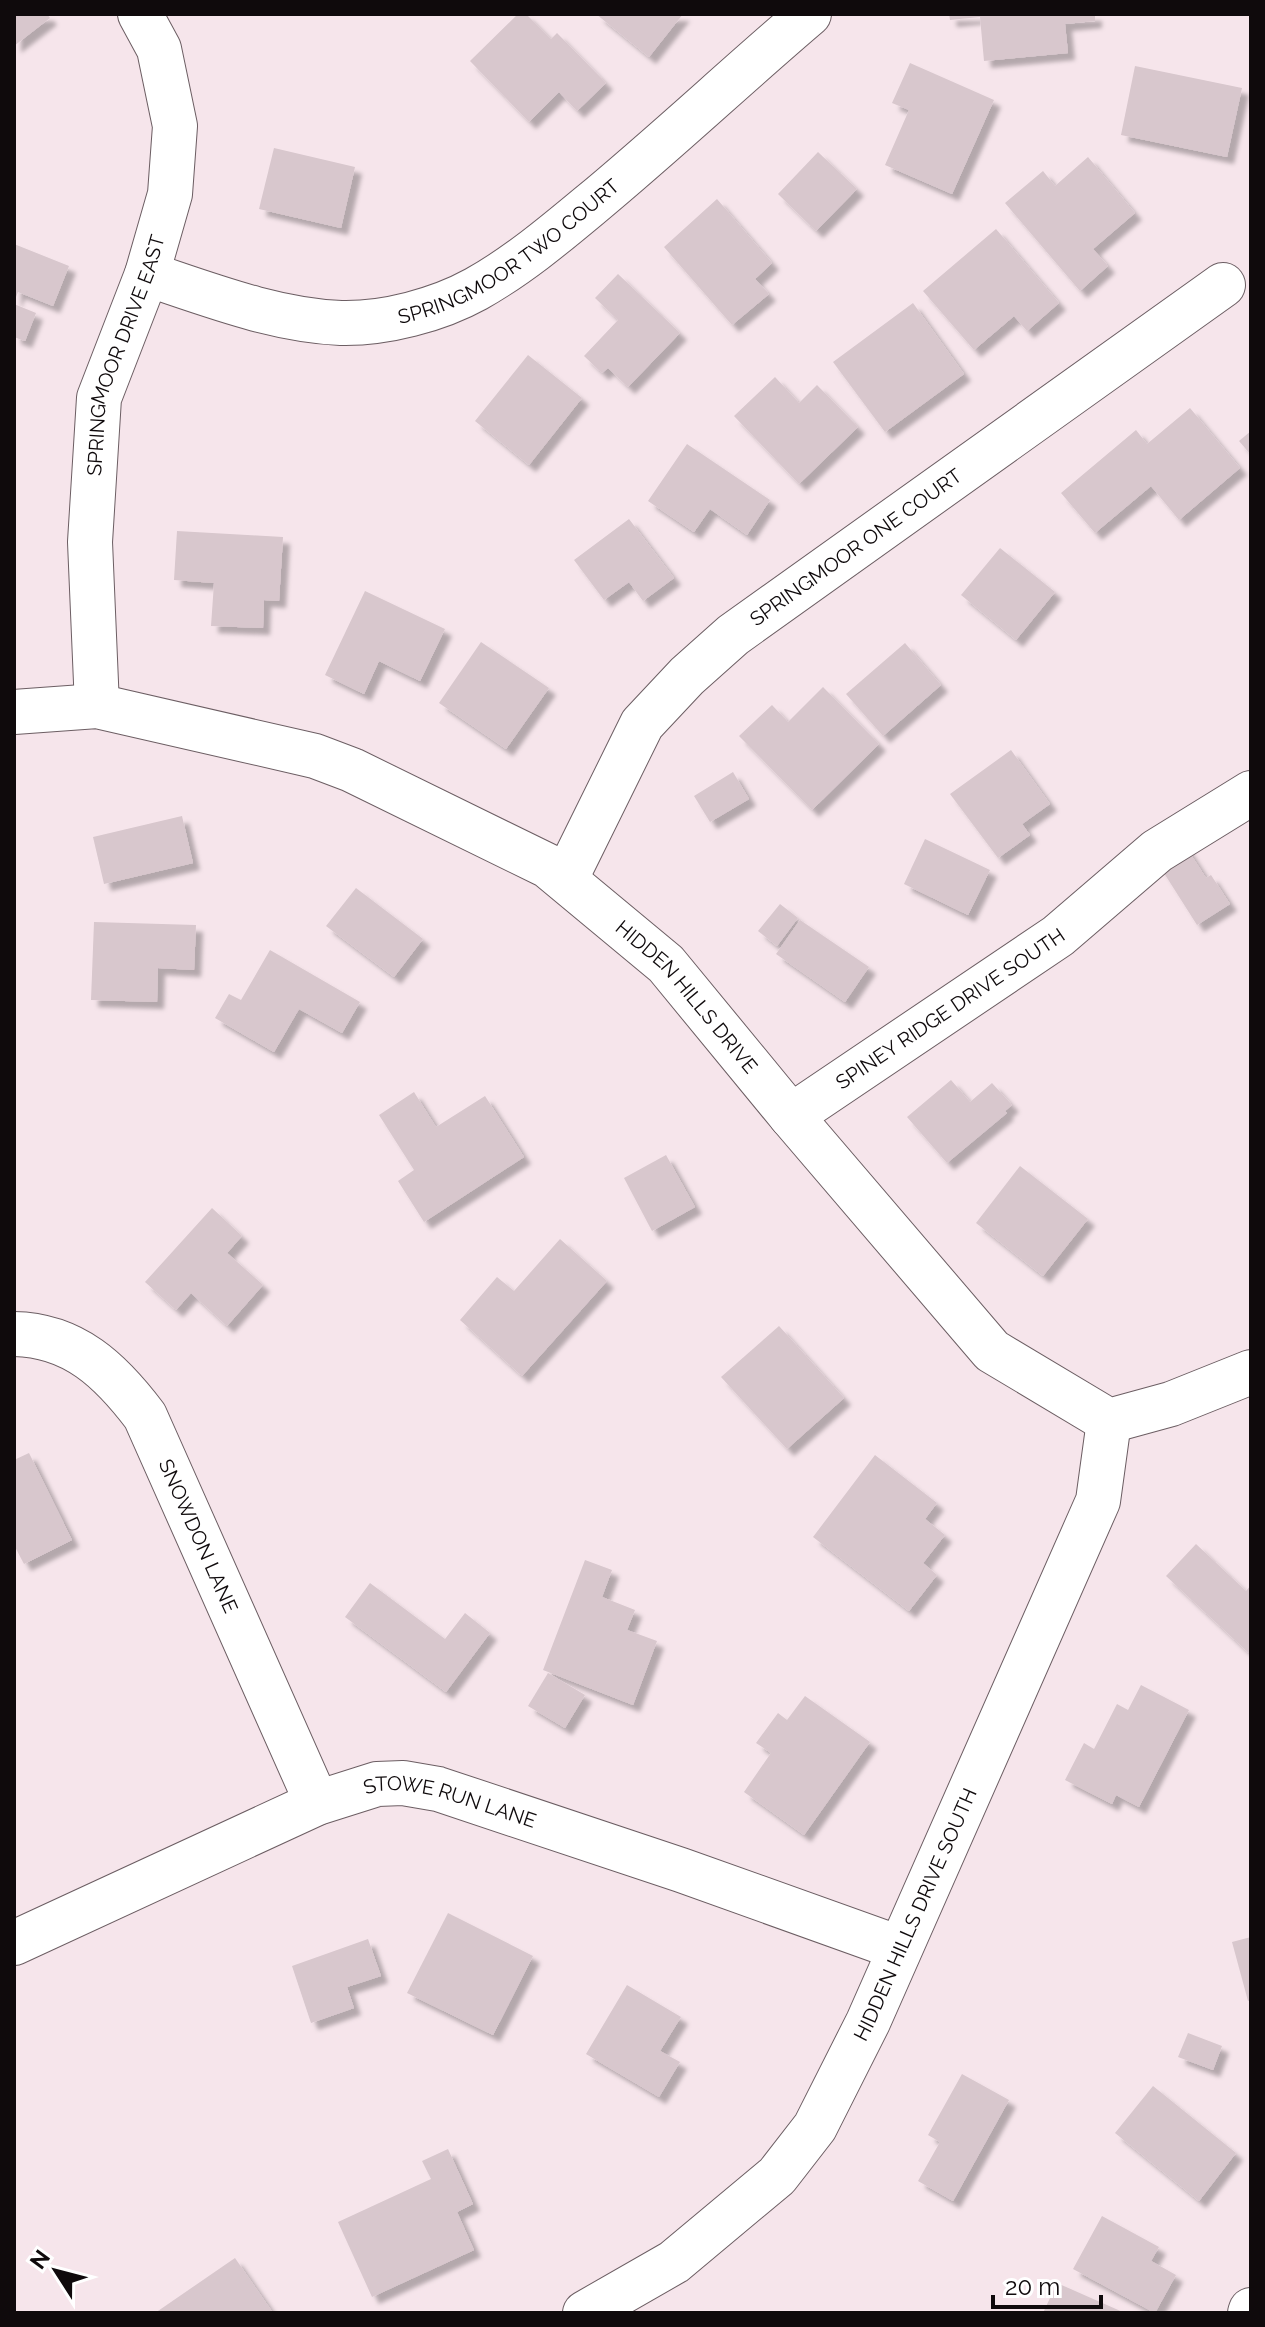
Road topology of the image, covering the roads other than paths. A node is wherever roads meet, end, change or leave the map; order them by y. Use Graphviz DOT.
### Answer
graph roads {
  1 [pos="140,14"];
  2 [pos="809,14"];
  3 [pos="147,274"];
  4 [pos="1223,285"];
  5 [pos="97,706"];
  6 [pos="14,712"];
  7 [pos="1251,793"];
  8 [pos="566,878"];
  9 [pos="791,1116"];
  10 [pos="14,1334"];
  11 [pos="1251,1372"];
  12 [pos="1109,1421"];
  13 [pos="317,1803"];
  14 [pos="14,1943"];
  15 [pos="899,1948"];
  16 [pos="585,2313"];
  1 -- 3 [label="street, SPRINGMOOR DRIVE EAST"];
  2 -- 3 [label="street, SPRINGMOOR TWO COURT"];
  3 -- 5 [label="street, SPRINGMOOR DRIVE EAST"];
  4 -- 8 [label="street, SPRINGMOOR ONE COURT"];
  5 -- 6 [label="street, HIDDEN HILLS DRIVE"];
  5 -- 8 [label="street, HIDDEN HILLS DRIVE"];
  7 -- 9 [label="street, SPINEY RIDGE DRIVE SOUTH"];
  8 -- 9 [label="street, HIDDEN HILLS DRIVE"];
  9 -- 12 [label="street, HIDDEN HILLS DRIVE"];
  10 -- 13 [label="street, SNOWDON LANE"];
  11 -- 12 [label="street"];
  12 -- 15 [label="street, HIDDEN HILLS DRIVE SOUTH"];
  13 -- 14 [label="street, STOWE RUN LANE"];
  13 -- 15 [label="street, STOWE RUN LANE"];
  15 -- 16 [label="street, HIDDEN HILLS DRIVE SOUTH"];
}
